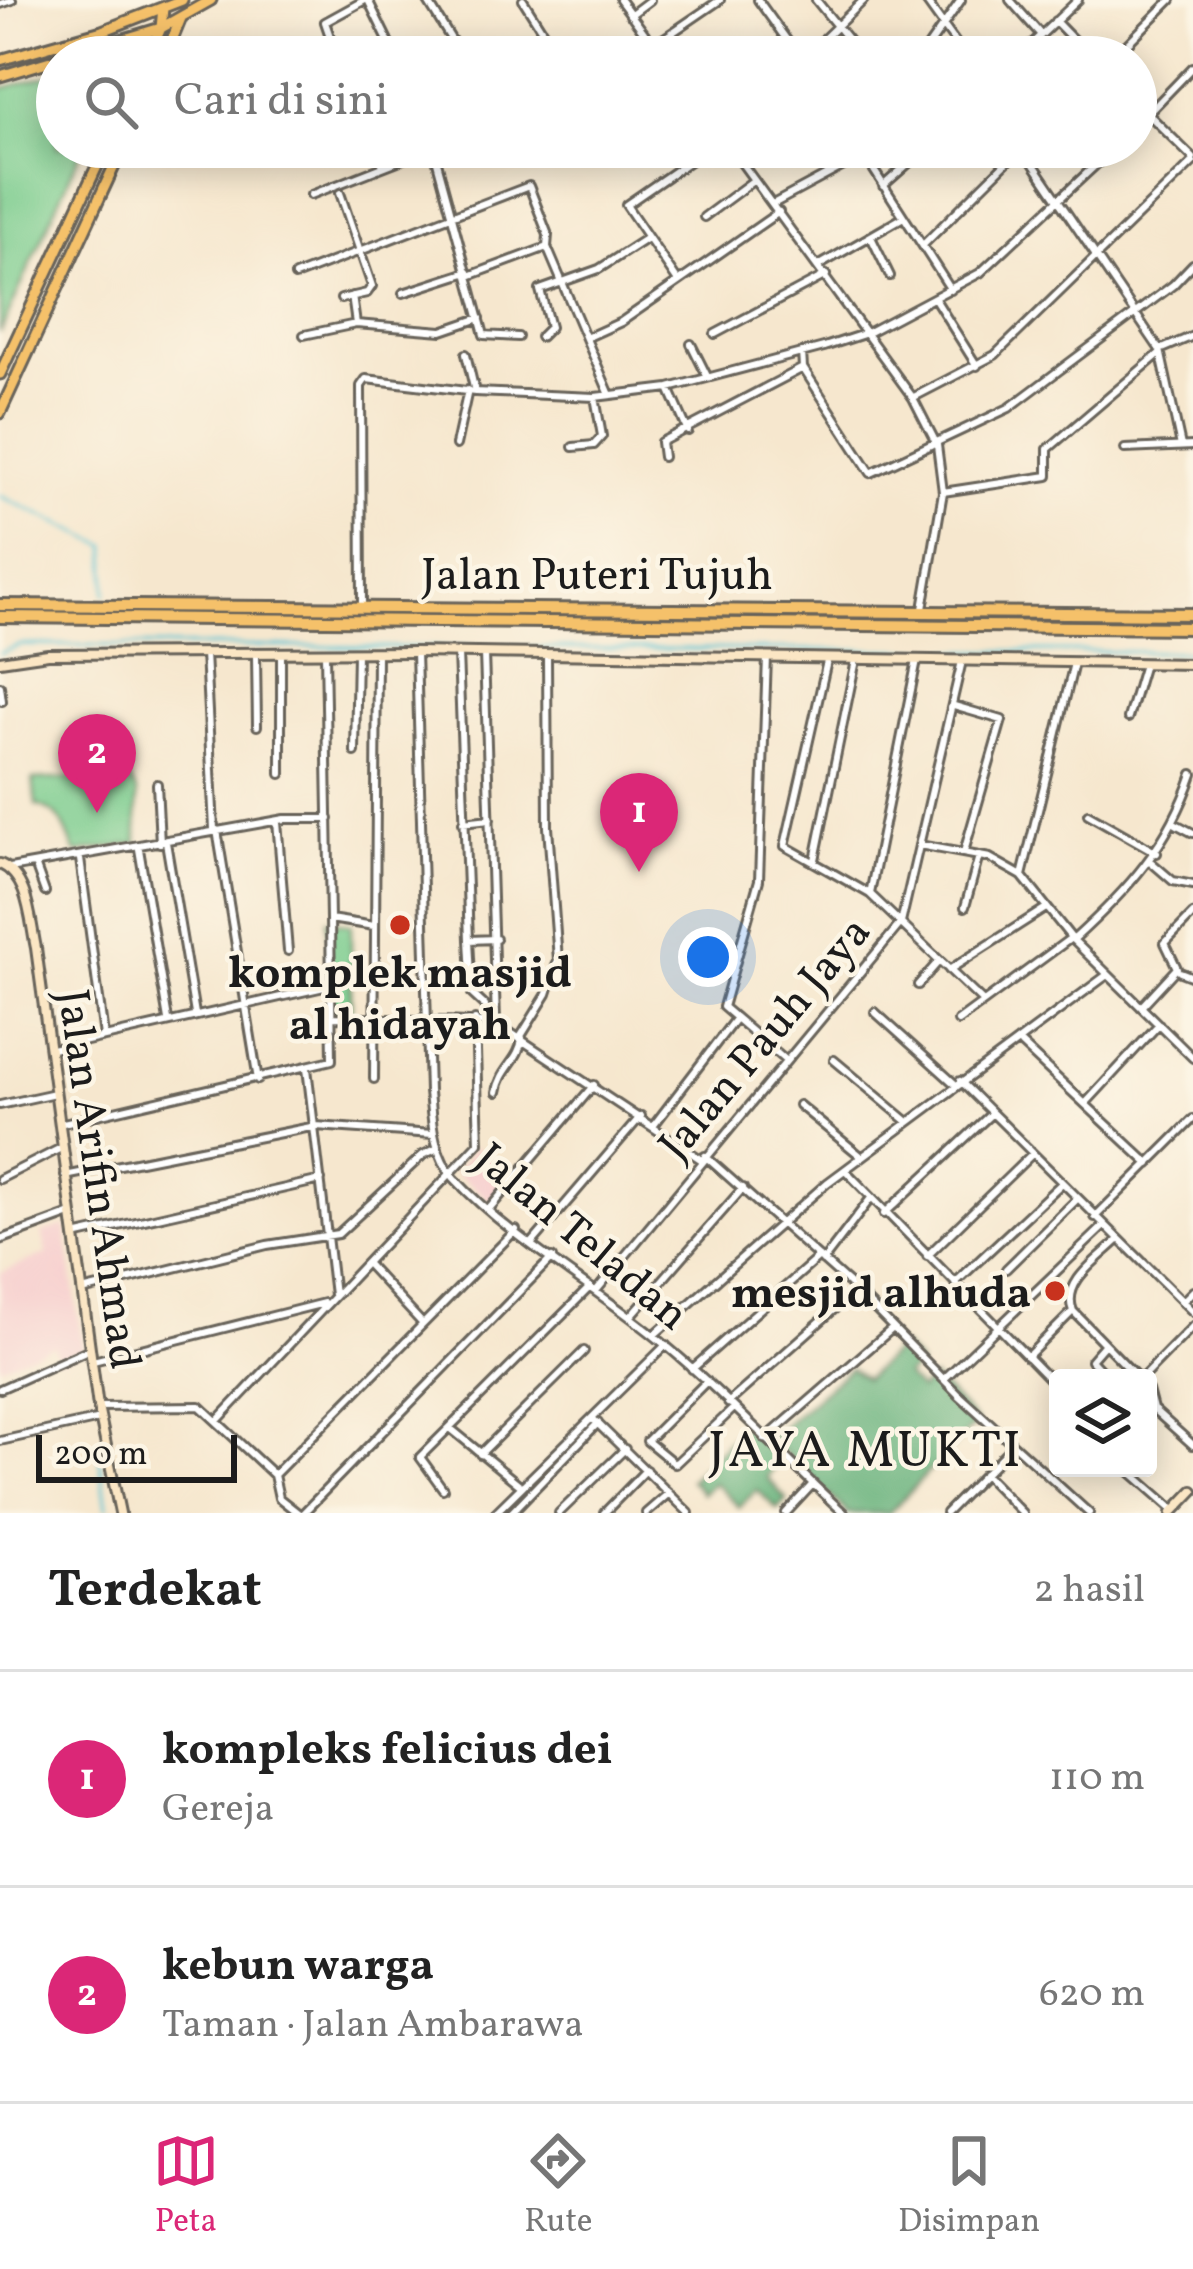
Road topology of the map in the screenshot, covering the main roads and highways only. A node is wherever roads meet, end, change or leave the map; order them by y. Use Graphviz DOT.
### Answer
graph roads {
  1 [pos="211,0"];
  2 [pos="181,1"];
  3 [pos="163,8"];
  4 [pos="181,18"];
  5 [pos="161,28"];
  6 [pos="75,36"];
  7 [pos="134,36"];
  8 [pos="157,36"];
  9 [pos="174,36"];
  10 [pos="36,49"];
  11 [pos="0,60"];
  12 [pos="36,65"];
  13 [pos="0,76"];
  14 [pos="96,168"];
  15 [pos="113,168"];
  16 [pos="23,326"];
  17 [pos="36,333"];
  18 [pos="0,374"];
  19 [pos="0,413"];
  20 [pos="0,605"];
  21 [pos="1193,614"];
  22 [pos="0,617"];
  23 [pos="1193,628"];
  1 -- 4 [label="main road"];
  2 -- 3 [label="main road"];
  2 -- 4 [label="main road"];
  3 -- 5 [label="main road"];
  3 -- 6 [label="main road"];
  4 -- 5 [label="main road"];
  4 -- 9 [label="main road"];
  5 -- 7 [label="main road"];
  5 -- 8 [label="main road"];
  10 -- 11 [label="main road"];
  12 -- 13 [label="main road"];
  14 -- 16 [label="main road"];
  15 -- 17 [label="main road"];
  16 -- 17 [label="main road"];
  16 -- 18 [label="main road"];
  17 -- 19 [label="main road"];
  20 -- 21 [label="highway, Jalan Puteri Tujuh"];
  22 -- 23 [label="highway, Jalan Puteri Tujuh"];
}
